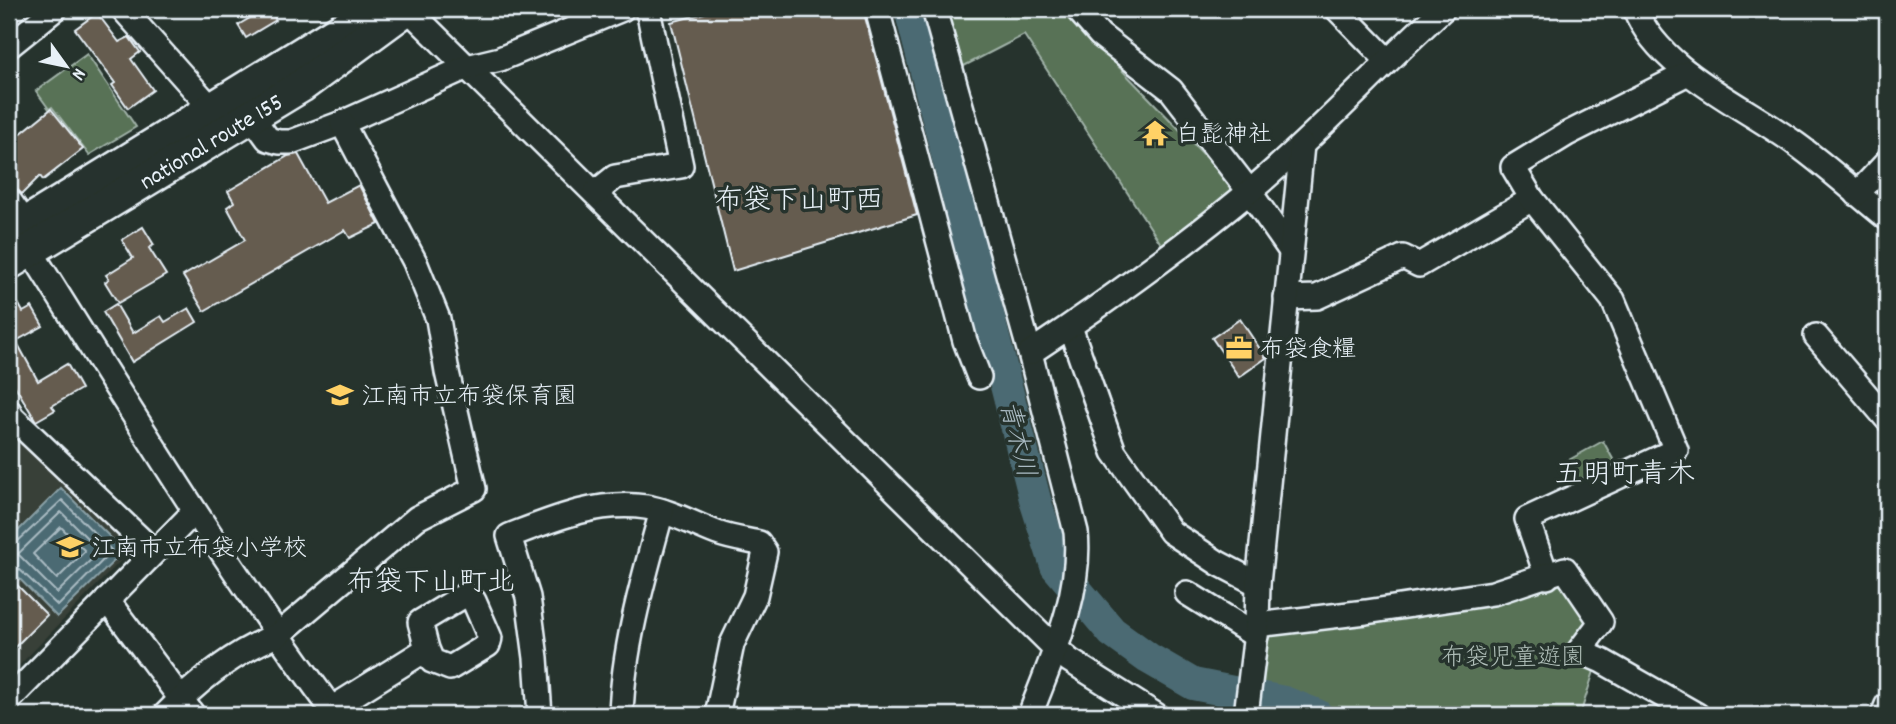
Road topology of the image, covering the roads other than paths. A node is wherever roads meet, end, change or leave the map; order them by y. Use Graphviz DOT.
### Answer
graph roads {
  1 [pos="55,9"];
  2 [pos="123,9"];
  3 [pos="367,9"];
  4 [pos="407,9"];
  5 [pos="622,9"];
  6 [pos="646,9"];
  7 [pos="877,9"];
  8 [pos="934,9"];
  9 [pos="1336,9"];
  10 [pos="1443,9"];
  11 [pos="1635,9"];
  12 [pos="1089,13"];
  13 [pos="9,46"];
  14 [pos="1387,60"];
  15 [pos="467,67"];
  16 [pos="1688,72"];
  17 [pos="211,108"];
  18 [pos="253,117"];
  19 [pos="342,123"];
  20 [pos="1302,145"];
  21 [pos="1887,162"];
  22 [pos="1249,191"];
  23 [pos="595,193"];
  24 [pos="1857,194"];
  25 [pos="1532,199"];
  26 [pos="1887,218"];
  27 [pos="17,234"];
  28 [pos="1290,250"];
  29 [pos="1286,298"];
  30 [pos="1070,327"];
  31 [pos="1816,336"];
  32 [pos="1030,353"];
  33 [pos="979,377"];
  34 [pos="9,411"];
  35 [pos="1887,419"];
  36 [pos="662,511"];
  37 [pos="194,512"];
  38 [pos="154,552"];
  39 [pos="1547,577"];
  40 [pos="1258,584"];
  41 [pos="1187,593"];
  42 [pos="107,600"];
  43 [pos="1256,630"];
  44 [pos="278,635"];
  45 [pos="1055,648"];
  46 [pos="427,649"];
  47 [pos="9,700"];
  48 [pos="1249,700"];
  49 [pos="1887,705"];
  50 [pos="187,707"];
  51 [pos="333,712"];
  52 [pos="164,715"];
  53 [pos="540,715"];
  54 [pos="621,715"];
  55 [pos="717,715"];
  56 [pos="1030,715"];
  57 [pos="1156,715"];
  58 [pos="1697,715"];
  59 [pos="1883,715"];
  1 -- 13 [label="street"];
  2 -- 17 [label="street"];
  3 -- 17 [label="highway, national route 155"];
  4 -- 15 [label="street"];
  4 -- 18 [label="highway, national route 155"];
  5 -- 15 [label="street"];
  6 -- 23 [label="street"];
  7 -- 33 [label="street"];
  8 -- 32 [label="street"];
  9 -- 14 [label="street"];
  10 -- 14 [label="street"];
  11 -- 16 [label="street"];
  12 -- 22 [label="street"];
  14 -- 20 [label="street"];
  15 -- 19 [label="street"];
  15 -- 23 [label="street"];
  16 -- 24 [label="street"];
  16 -- 25 [label="street"];
  17 -- 27 [label="highway, national route 155"];
  18 -- 19 [label="street"];
  18 -- 27 [label="highway, national route 155"];
  19 -- 44 [label="street"];
  20 -- 22 [label="street"];
  20 -- 28 [label="street"];
  21 -- 24 [label="street"];
  22 -- 28 [label="street"];
  22 -- 30 [label="street"];
  23 -- 45 [label="street"];
  24 -- 26 [label="street"];
  25 -- 29 [label="street"];
  25 -- 39 [label="street"];
  27 -- 37 [label="street"];
  28 -- 29 [label="street"];
  29 -- 40 [label="street"];
  30 -- 32 [label="street"];
  30 -- 40 [label="street"];
  31 -- 35 [label="street"];
  32 -- 45 [label="street"];
  34 -- 38 [label="street"];
  36 -- 53 [label="street"];
  36 -- 54 [label="street"];
  36 -- 55 [label="street"];
  37 -- 38 [label="street"];
  37 -- 44 [label="street"];
  38 -- 42 [label="street"];
  39 -- 43 [label="street"];
  39 -- 58 [label="street"];
  40 -- 43 [label="street"];
  41 -- 43 [label="street"];
  42 -- 47 [label="street"];
  42 -- 50 [label="street"];
  43 -- 48 [label="street"];
  44 -- 50 [label="street"];
  44 -- 51 [label="street"];
  45 -- 56 [label="street"];
  45 -- 57 [label="street"];
  46 -- 51 [label="street"];
  49 -- 59 [label="street"];
  50 -- 52 [label="street"];
}
